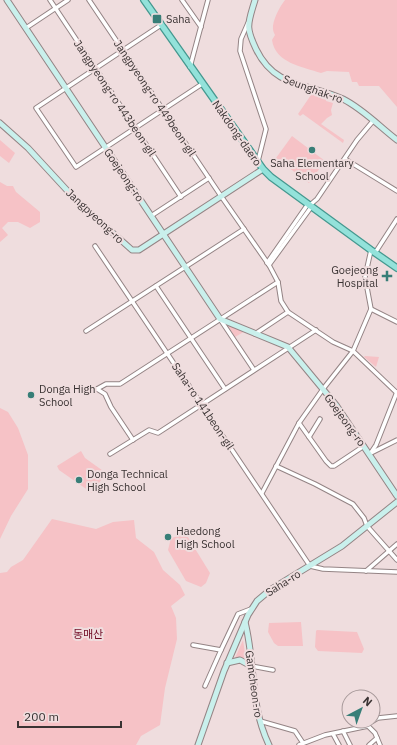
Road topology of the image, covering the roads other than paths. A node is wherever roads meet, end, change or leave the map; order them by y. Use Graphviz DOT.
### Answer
graph roads {
  1 [pos="7,0"];
  2 [pos="50,0"];
  3 [pos="68,0"];
  4 [pos="90,0"];
  5 [pos="144,0"];
  6 [pos="182,0"];
  7 [pos="208,0"];
  8 [pos="255,0"];
  9 [pos="55,8"];
  10 [pos="248,23"];
  11 [pos="161,25"];
  12 [pos="201,27"];
  13 [pos="26,28"];
  14 [pos="123,50"];
  15 [pos="190,67"];
  16 [pos="95,69"];
  17 [pos="202,84"];
  18 [pos="66,88"];
  19 [pos="163,110"];
  20 [pos="373,120"];
  21 [pos="0,123"];
  22 [pos="135,128"];
  23 [pos="397,140"];
  24 [pos="105,148"];
  25 [pos="345,159"];
  26 [pos="257,163"];
  27 [pos="263,170"];
  28 [pos="209,178"];
  29 [pos="397,191"];
  30 [pos="221,196"];
  31 [pos="180,197"];
  32 [pos="310,205"];
  33 [pos="151,216"];
  34 [pos="397,219"];
  35 [pos="244,229"];
  36 [pos="163,235"];
  37 [pos="95,246"];
  38 [pos="373,252"];
  39 [pos="268,264"];
  40 [pos="185,267"];
  41 [pos="397,268"];
  42 [pos="278,282"];
  43 [pos="156,286"];
  44 [pos="132,301"];
  45 [pos="371,309"];
  46 [pos="288,312"];
  47 [pos="220,319"];
  48 [pos="397,322"];
  49 [pos="316,330"];
  50 [pos="86,331"];
  51 [pos="255,334"];
  52 [pos="191,338"];
  53 [pos="288,348"];
  54 [pos="353,351"];
  55 [pos="167,354"];
  56 [pos="254,370"];
  57 [pos="225,389"];
  58 [pos="323,389"];
  59 [pos="397,393"];
  60 [pos="202,404"];
  61 [pos="320,419"];
  62 [pos="299,423"];
  63 [pos="309,437"];
  64 [pos="132,440"];
  65 [pos="397,440"];
  66 [pos="364,446"];
  67 [pos="110,454"];
  68 [pos="370,454"];
  69 [pos="276,466"];
  70 [pos="262,493"];
  71 [pos="397,496"];
  72 [pos="397,502"];
  73 [pos="367,526"];
  74 [pos="397,544"];
  75 [pos="389,551"];
  76 [pos="397,560"];
  77 [pos="310,566"];
  78 [pos="365,571"];
  79 [pos="397,572"];
  80 [pos="251,609"];
  81 [pos="245,622"];
  82 [pos="193,645"];
  83 [pos="221,650"];
  84 [pos="227,663"];
  85 [pos="251,666"];
  86 [pos="273,670"];
  87 [pos="206,686"];
  88 [pos="397,716"];
  89 [pos="381,718"];
  90 [pos="259,721"];
  91 [pos="353,729"];
  92 [pos="371,729"];
  93 [pos="343,731"];
  94 [pos="333,734"];
  95 [pos="377,738"];
  96 [pos="301,744"];
  97 [pos="198,745"];
  98 [pos="269,745"];
  99 [pos="339,745"];
  100 [pos="350,745"];
  101 [pos="369,745"];
  102 [pos="380,745"];
  1 -- 13 [label="main road, Goejeong-ro"];
  2 -- 9 [label="street, Jangpyeong-ro 443beon-gil"];
  3 -- 9 [label="street"];
  4 -- 14 [label="street, Jangpyeong-ro 449beon-gil"];
  5 -- 11 [label="main road, Nakdong-daero"];
  6 -- 12 [label="street"];
  7 -- 12 [label="street"];
  8 -- 10 [label="main road, Seunghak-ro"];
  9 -- 13 [label="street"];
  9 -- 16 [label="street, Jangpyeong-ro 443beon-gil"];
  10 -- 20 [label="main road, Seunghak-ro"];
  10 -- 26 [label="street"];
  11 -- 14 [label="street"];
  11 -- 15 [label="main road, Nakdong-daero"];
  12 -- 15 [label="street"];
  13 -- 18 [label="main road, Goejeong-ro"];
  14 -- 16 [label="street"];
  14 -- 19 [label="street, Jangpyeong-ro 449beon-gil"];
  15 -- 17 [label="main road, Nakdong-daero"];
  16 -- 18 [label="street"];
  16 -- 22 [label="street, Jangpyeong-ro 443beon-gil"];
  17 -- 19 [label="street"];
  17 -- 26 [label="main road, Nakdong-daero"];
  18 -- 24 [label="main road, Goejeong-ro"];
  18 -- 24 [label="street"];
  19 -- 22 [label="street"];
  19 -- 28 [label="street, Jangpyeong-ro 449beon-gil"];
  20 -- 23 [label="main road, Seunghak-ro"];
  20 -- 25 [label="street"];
  21 -- 36 [label="main road, Jangpyeong-ro"];
  22 -- 24 [label="street"];
  22 -- 31 [label="street, Jangpyeong-ro 443beon-gil"];
  24 -- 33 [label="main road, Goejeong-ro"];
  25 -- 29 [label="street"];
  25 -- 32 [label="street"];
  26 -- 27 [label="main road, Nakdong-daero"];
  27 -- 30 [label="main road, Jangpyeong-ro"];
  27 -- 32 [label="main road, Nakdong-daero"];
  28 -- 30 [label="street, Jangpyeong-ro 449beon-gil"];
  28 -- 31 [label="street"];
  30 -- 35 [label="street, Jangpyeong-ro 449beon-gil"];
  30 -- 36 [label="main road, Jangpyeong-ro"];
  31 -- 33 [label="street"];
  32 -- 38 [label="main road, Nakdong-daero"];
  32 -- 39 [label="street"];
  33 -- 36 [label="main road, Goejeong-ro"];
  34 -- 38 [label="street"];
  35 -- 39 [label="street, Jangpyeong-ro 449beon-gil"];
  35 -- 40 [label="street"];
  36 -- 40 [label="main road, Goejeong-ro"];
  37 -- 44 [label="street, Saha-ro 141beon-gil"];
  38 -- 41 [label="main road, Nakdong-daero"];
  38 -- 45 [label="street"];
  39 -- 42 [label="street, Jangpyeong-ro 449beon-gil"];
  40 -- 43 [label="street"];
  40 -- 47 [label="main road, Goejeong-ro"];
  42 -- 46 [label="street, Jangpyeong-ro 449beon-gil"];
  42 -- 47 [label="street"];
  43 -- 44 [label="street"];
  43 -- 52 [label="street"];
  44 -- 50 [label="street"];
  44 -- 55 [label="street, Saha-ro 141beon-gil"];
  45 -- 48 [label="street"];
  45 -- 54 [label="street"];
  46 -- 49 [label="street"];
  46 -- 51 [label="street"];
  47 -- 51 [label="main road, Goejeong-ro"];
  47 -- 52 [label="street"];
  47 -- 56 [label="street"];
  49 -- 53 [label="street"];
  49 -- 54 [label="street"];
  51 -- 53 [label="main road, Goejeong-ro"];
  52 -- 55 [label="street"];
  52 -- 57 [label="street"];
  53 -- 56 [label="street"];
  53 -- 58 [label="main road, Goejeong-ro"];
  54 -- 58 [label="street"];
  54 -- 59 [label="street"];
  55 -- 60 [label="street, Saha-ro 141beon-gil"];
  55 -- 64 [label="street"];
  56 -- 57 [label="street"];
  57 -- 60 [label="street"];
  58 -- 62 [label="street"];
  58 -- 66 [label="main road, Goejeong-ro"];
  59 -- 68 [label="street"];
  60 -- 64 [label="street"];
  60 -- 70 [label="street, Saha-ro 141beon-gil"];
  61 -- 63 [label="street"];
  62 -- 63 [label="street"];
  62 -- 69 [label="street"];
  63 -- 66 [label="street"];
  64 -- 67 [label="street"];
  65 -- 68 [label="street"];
  66 -- 68 [label="main road, Goejeong-ro"];
  68 -- 71 [label="main road, Goejeong-ro"];
  69 -- 70 [label="street"];
  69 -- 73 [label="street"];
  70 -- 77 [label="street, Saha-ro 141beon-gil"];
  72 -- 73 [label="main road, Saha-ro"];
  73 -- 75 [label="street"];
  73 -- 77 [label="main road, Saha-ro"];
  74 -- 75 [label="street"];
  75 -- 76 [label="street"];
  75 -- 78 [label="street"];
  77 -- 78 [label="street"];
  77 -- 80 [label="main road, Saha-ro"];
  78 -- 79 [label="street"];
  80 -- 81 [label="main road, Saha-ro"];
  80 -- 83 [label="street"];
  81 -- 84 [label="main road, Saha-ro"];
  81 -- 85 [label="main road, Gamcheon-ro"];
  82 -- 83 [label="street"];
  83 -- 87 [label="street"];
  84 -- 85 [label="main road"];
  84 -- 97 [label="main road, Saha-ro"];
  85 -- 86 [label="street"];
  85 -- 90 [label="main road, Gamcheon-ro"];
  88 -- 89 [label="street"];
  90 -- 96 [label="street"];
  90 -- 98 [label="main road, Gamcheon-ro"];
  91 -- 93 [label="street"];
  92 -- 95 [label="street"];
  93 -- 94 [label="street"];
  93 -- 100 [label="street"];
  94 -- 96 [label="street"];
  94 -- 99 [label="street"];
  95 -- 101 [label="street"];
  95 -- 102 [label="street"];
}
